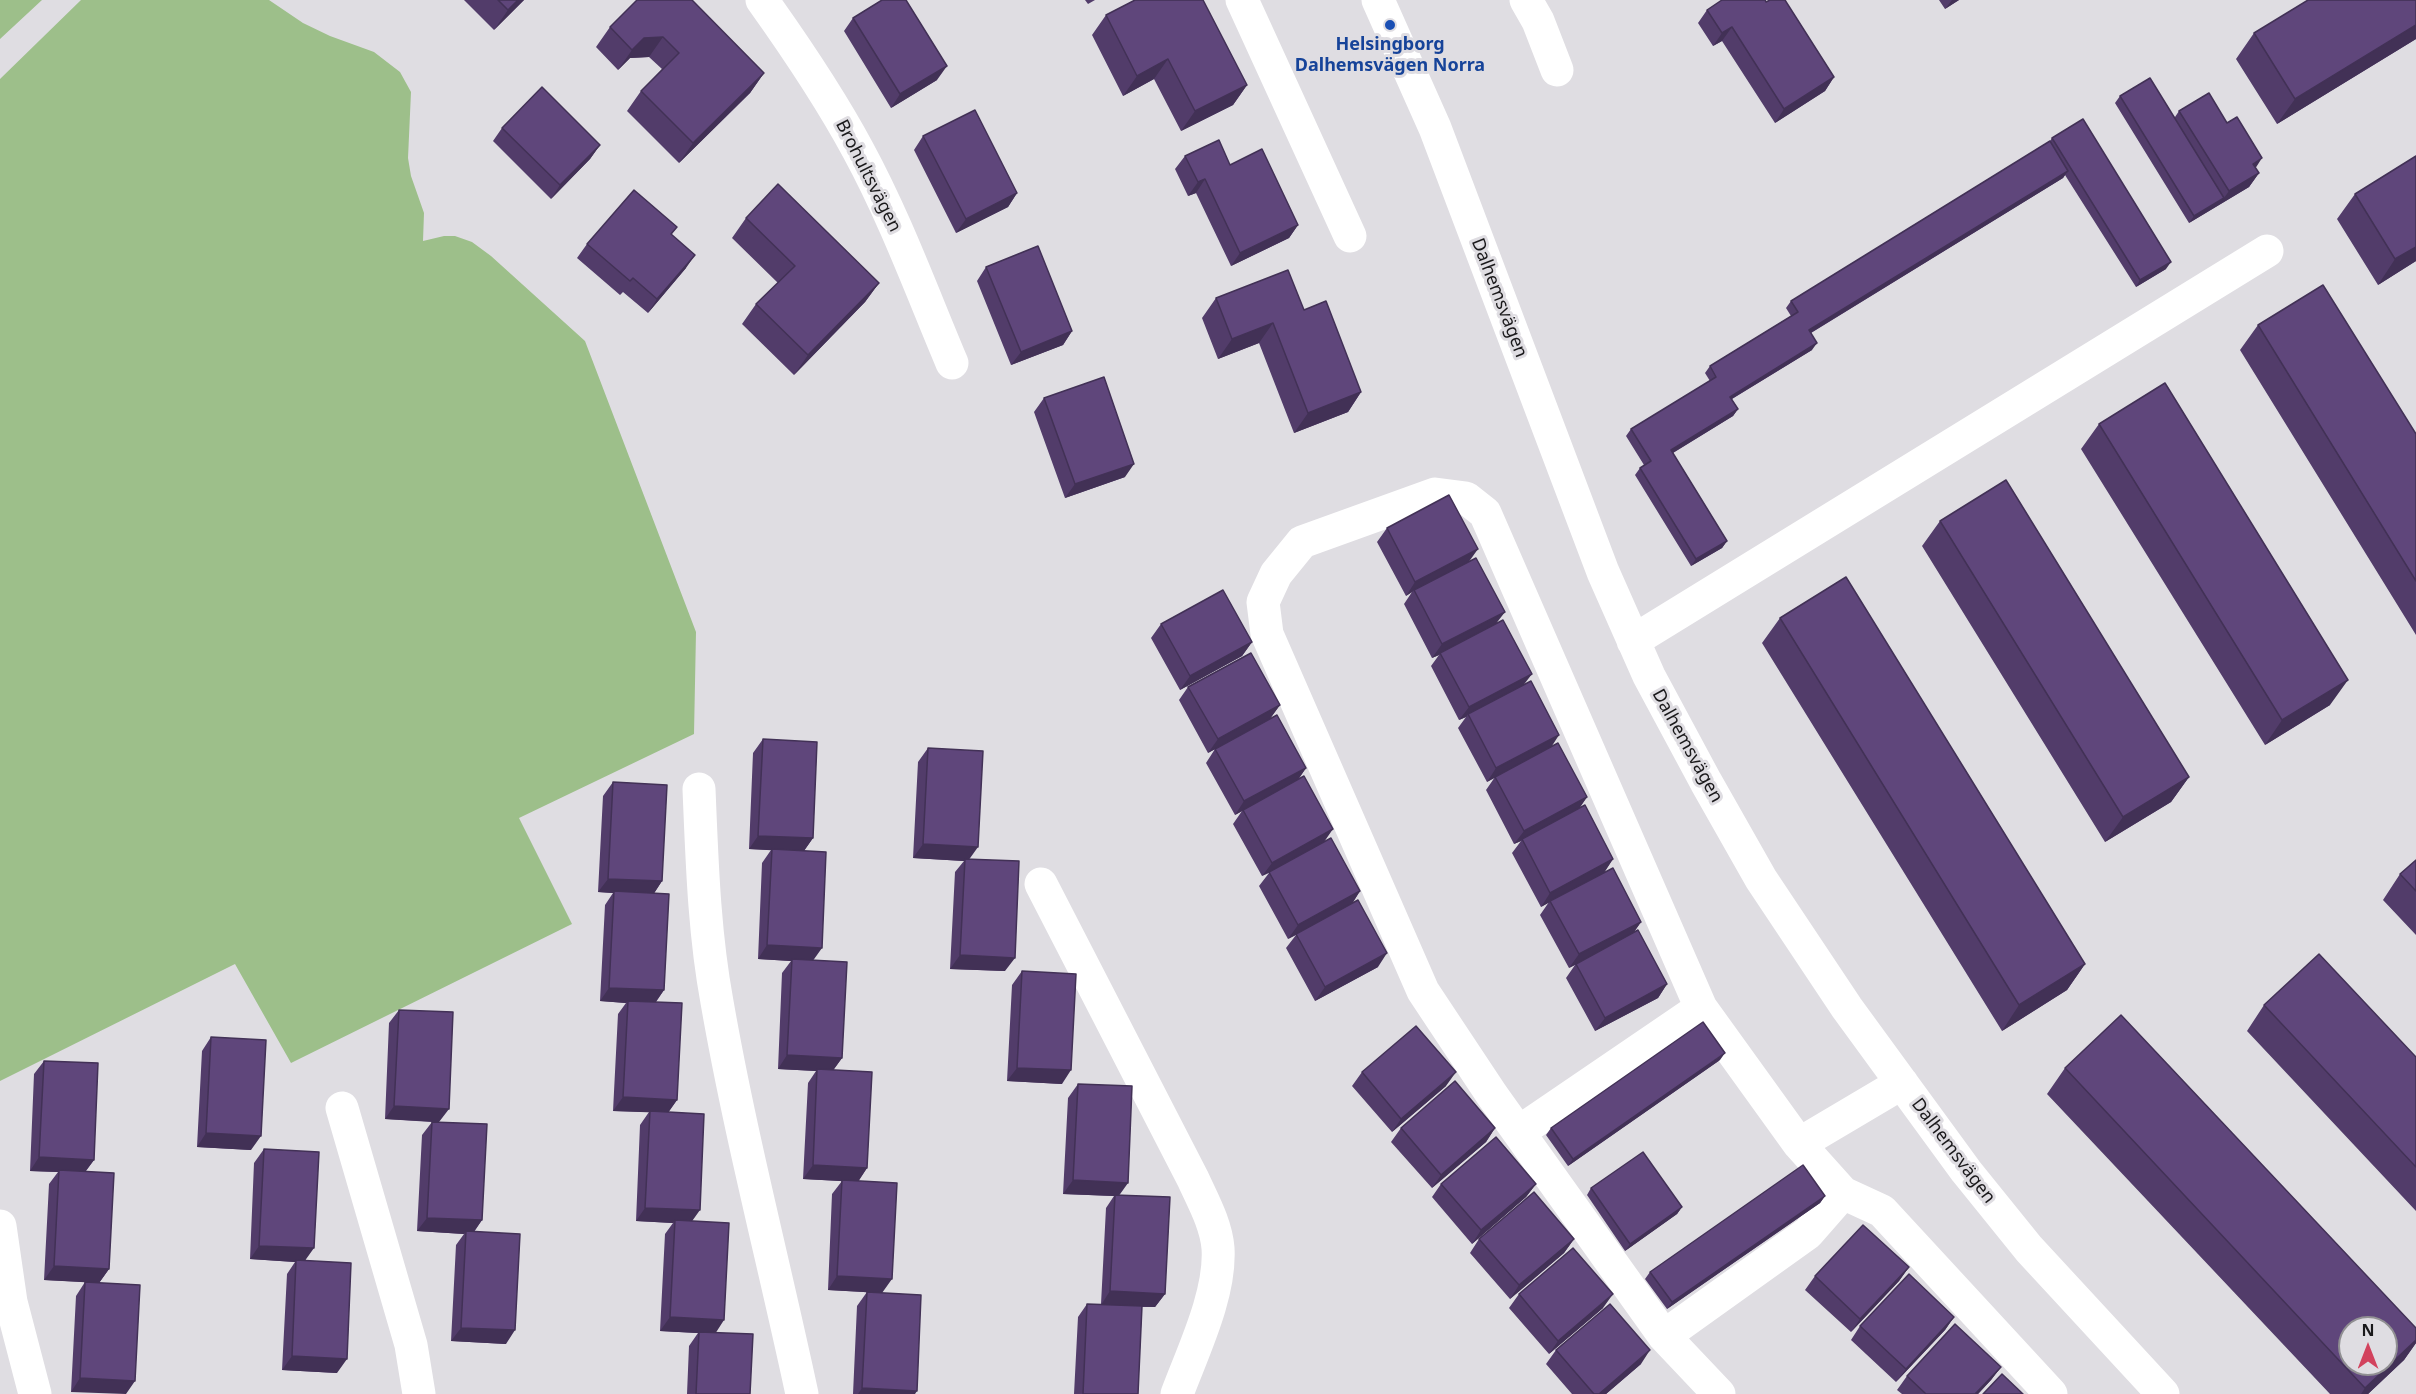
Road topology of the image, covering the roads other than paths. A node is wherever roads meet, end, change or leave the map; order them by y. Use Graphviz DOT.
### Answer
graph roads {
  1 [pos="762,0"];
  2 [pos="1242,0"];
  3 [pos="1378,0"];
  4 [pos="1526,0"];
  5 [pos="1557,70"];
  6 [pos="1350,236"];
  7 [pos="2266,251"];
  8 [pos="952,363"];
  9 [pos="1633,641"];
  10 [pos="699,789"];
  11 [pos="1041,884"];
  12 [pos="1701,1008"];
  13 [pos="1902,1083"];
  14 [pos="342,1108"];
  15 [pos="1519,1132"];
  16 [pos="1799,1144"];
  17 [pos="1844,1192"];
  18 [pos="0,1226"];
  19 [pos="1664,1336"];
  20 [pos="35,1394"];
  21 [pos="419,1394"];
  22 [pos="801,1394"];
  23 [pos="1177,1394"];
  24 [pos="1719,1394"];
  25 [pos="2051,1394"];
  26 [pos="2163,1394"];
  1 -- 8 [label="street, Brohultsvägen"];
  2 -- 6 [label="street"];
  3 -- 9 [label="street, Dalhemsvägen"];
  4 -- 5 [label="street"];
  7 -- 9 [label="street"];
  9 -- 13 [label="street, Dalhemsvägen"];
  10 -- 22 [label="street"];
  11 -- 23 [label="street"];
  12 -- 15 [label="street"];
  12 -- 15 [label="street"];
  12 -- 16 [label="street"];
  13 -- 16 [label="street"];
  13 -- 26 [label="street, Dalhemsvägen"];
  14 -- 21 [label="street"];
  15 -- 19 [label="street"];
  16 -- 17 [label="street"];
  17 -- 19 [label="street"];
  17 -- 25 [label="street"];
  18 -- 20 [label="street"];
  19 -- 24 [label="street"];
}
